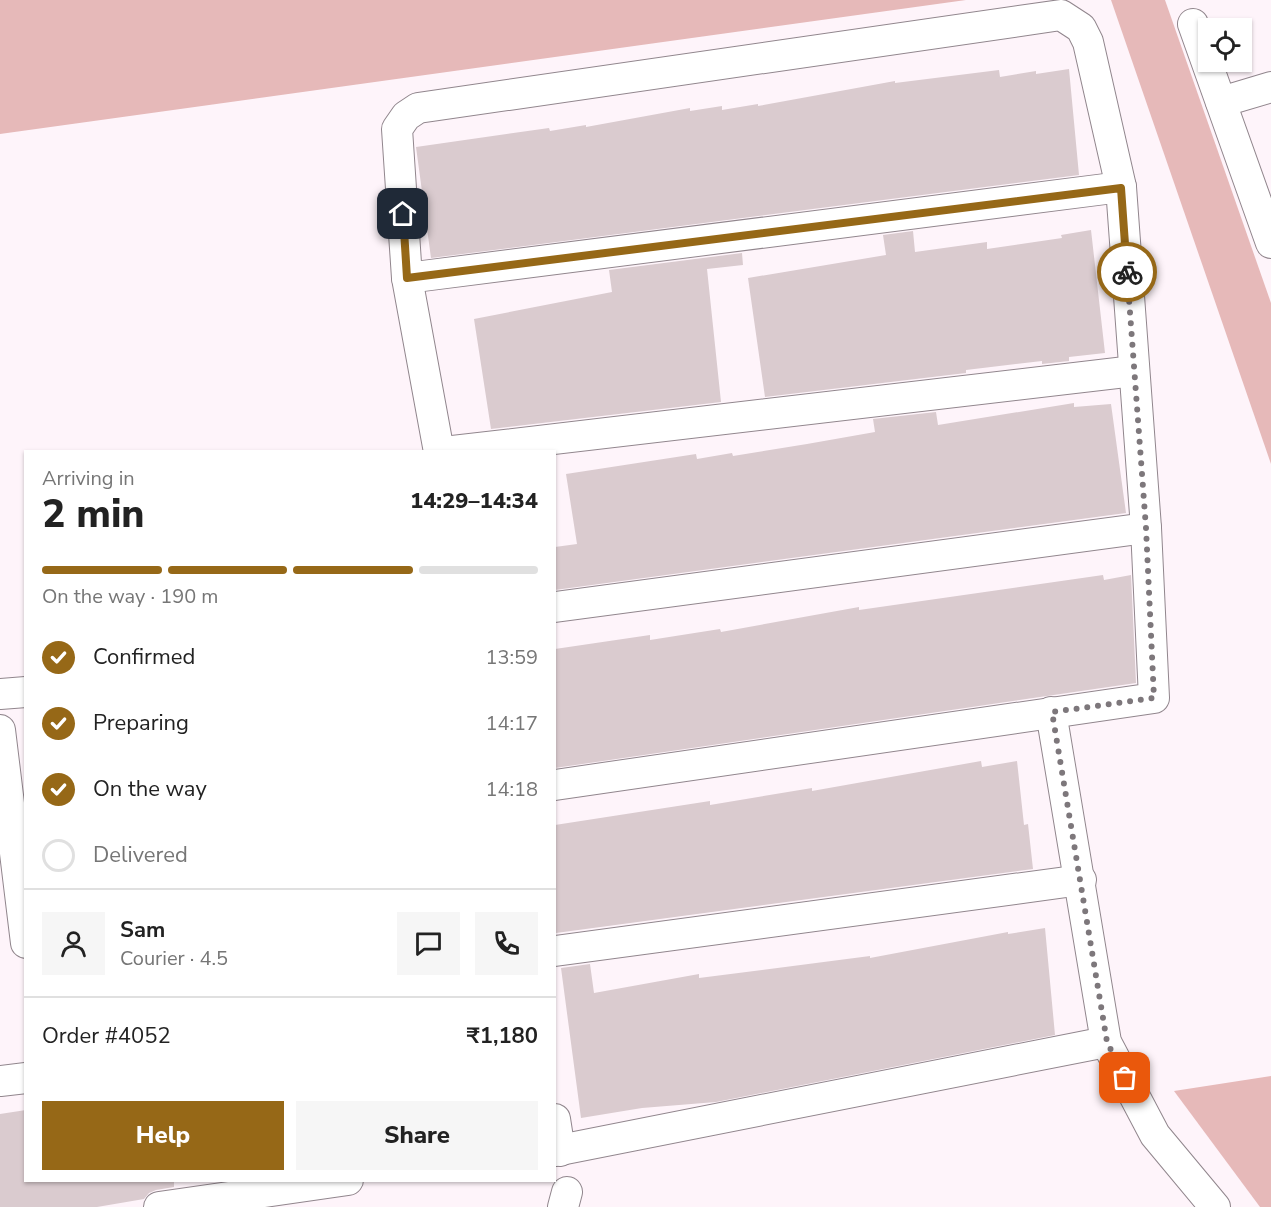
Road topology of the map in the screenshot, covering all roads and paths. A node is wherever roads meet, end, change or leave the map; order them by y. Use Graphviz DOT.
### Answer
graph roads {
  1 [pos="1193,24"];
  2 [pos="1271,87"];
  3 [pos="1221,102"];
  4 [pos="1121,188"];
  5 [pos="1269,229"];
  6 [pos="407,278"];
  7 [pos="1134,371"];
  8 [pos="439,450"];
  9 [pos="461,450"];
  10 [pos="1146,528"];
  11 [pos="556,607"];
  12 [pos="24,692"];
  13 [pos="0,694"];
  14 [pos="1052,712"];
  15 [pos="0,730"];
  16 [pos="556,785"];
  17 [pos="1081,880"];
  18 [pos="24,927"];
  19 [pos="556,951"];
  20 [pos="1107,1042"];
  21 [pos="24,1078"];
  22 [pos="0,1081"];
  23 [pos="556,1135"];
  24 [pos="557,1151"];
  25 [pos="334,1182"];
  26 [pos="159,1207"];
  27 [pos="1215,1207"];
  1 -- 3 [label="street"];
  2 -- 3 [label="street"];
  3 -- 5 [label="street"];
  4 -- 6 [label="street"];
  4 -- 6 [label="street"];
  4 -- 7 [label="street"];
  6 -- 8 [label="street"];
  7 -- 9 [label="street"];
  7 -- 10 [label="street"];
  10 -- 11 [label="street"];
  10 -- 14 [label="street"];
  12 -- 13 [label="street"];
  14 -- 16 [label="street"];
  14 -- 17 [label="street"];
  15 -- 18 [label="street"];
  17 -- 19 [label="street"];
  17 -- 20 [label="street"];
  20 -- 24 [label="street"];
  20 -- 27 [label="street"];
  21 -- 22 [label="street"];
  23 -- 24 [label="street"];
  25 -- 26 [label="street"];
}
